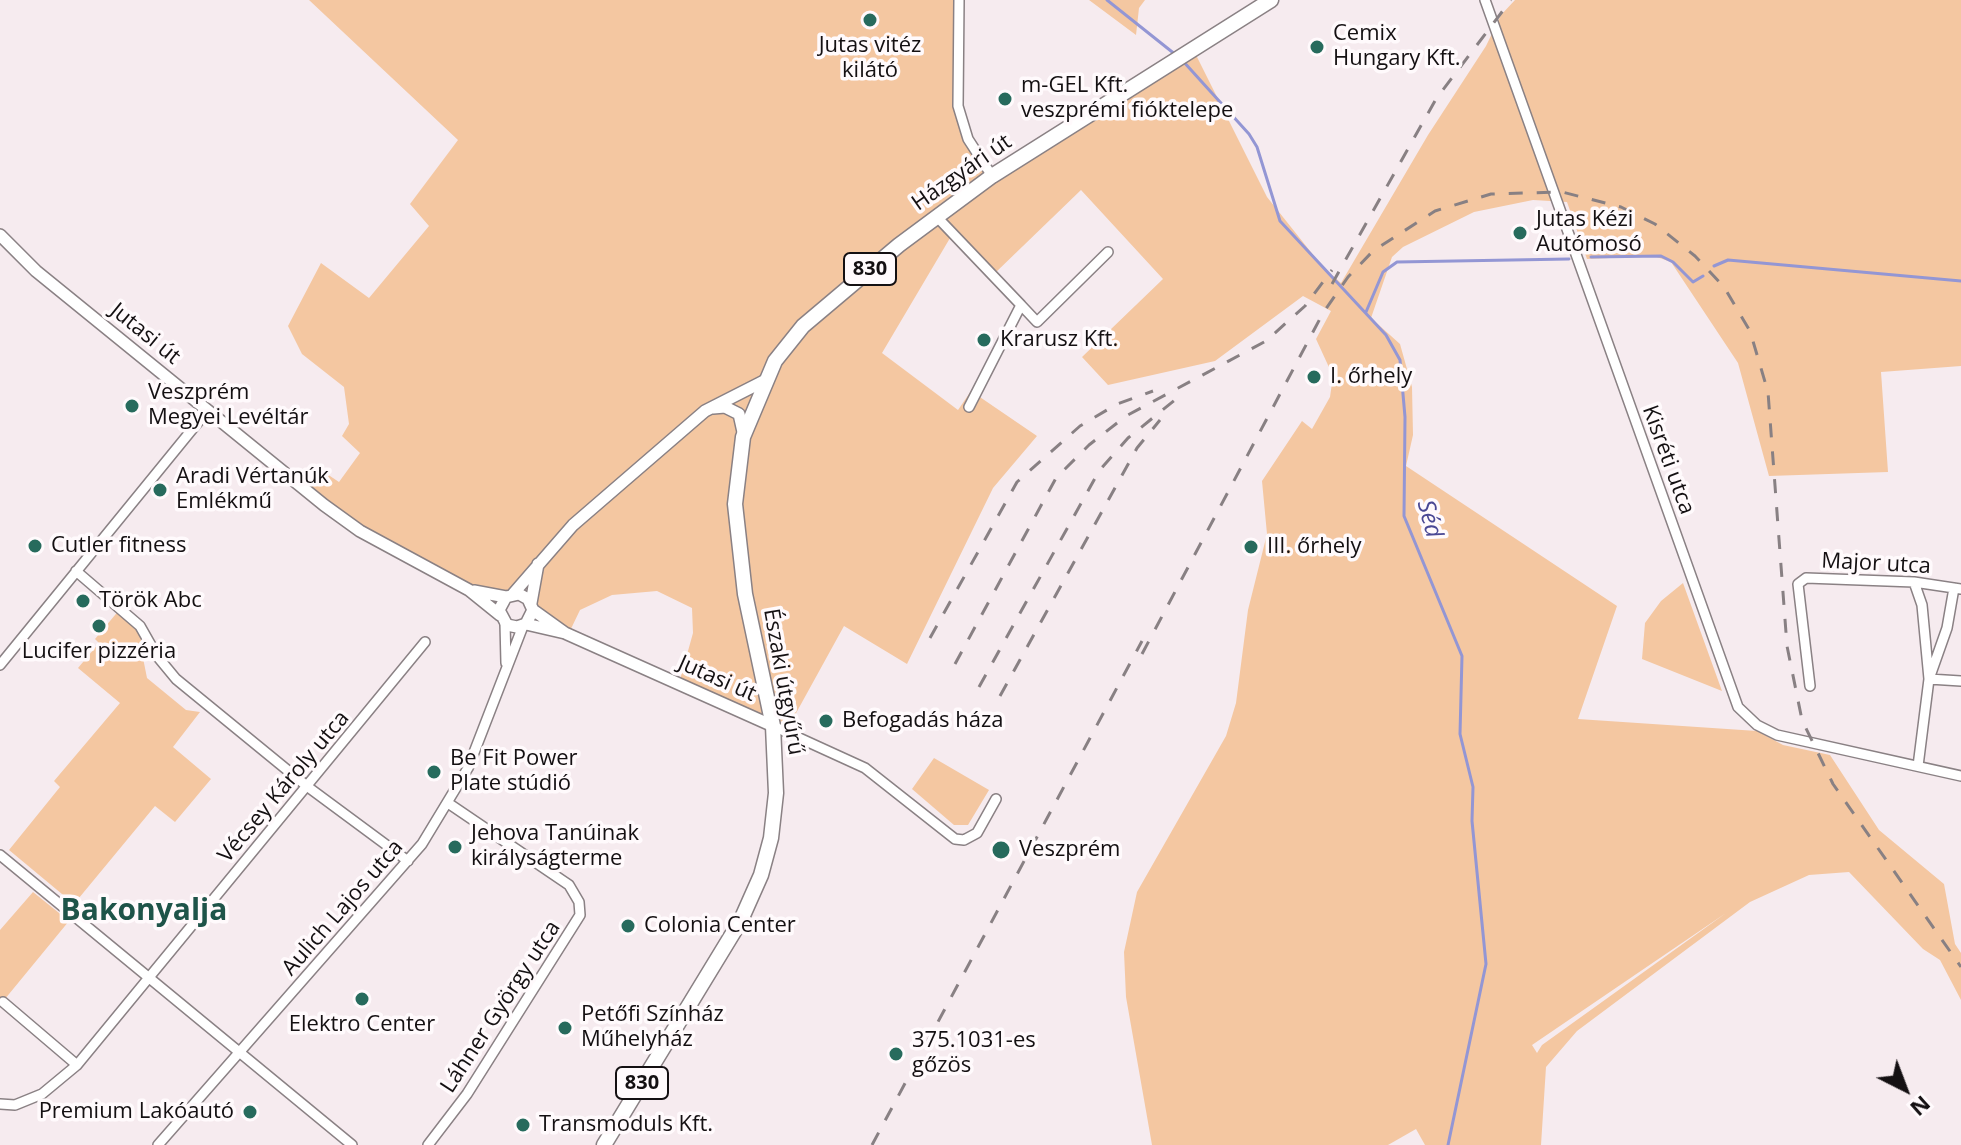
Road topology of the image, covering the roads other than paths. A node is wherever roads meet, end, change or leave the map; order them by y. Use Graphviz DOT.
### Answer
graph roads {
  1 [pos="959,0"];
  2 [pos="1271,0"];
  3 [pos="1485,0"];
  4 [pos="992,176"];
  5 [pos="937,217"];
  6 [pos="0,235"];
  7 [pos="1108,252"];
  8 [pos="1021,305"];
  9 [pos="766,380"];
  10 [pos="969,407"];
  11 [pos="208,410"];
  12 [pos="705,411"];
  13 [pos="743,437"];
  14 [pos="538,564"];
  15 [pos="76,571"];
  16 [pos="1914,582"];
  17 [pos="1958,589"];
  18 [pos="469,590"];
  19 [pos="509,595"];
  20 [pos="532,606"];
  21 [pos="502,619"];
  22 [pos="525,625"];
  23 [pos="565,633"];
  24 [pos="425,642"];
  25 [pos="506,664"];
  26 [pos="0,665"];
  27 [pos="1929,679"];
  28 [pos="1961,681"];
  29 [pos="1810,686"];
  30 [pos="773,726"];
  31 [pos="1918,766"];
  32 [pos="1961,776"];
  33 [pos="308,787"];
  34 [pos="996,799"];
  35 [pos="448,803"];
  36 [pos="0,855"];
  37 [pos="408,861"];
  38 [pos="151,978"];
  39 [pos="3,1002"];
  40 [pos="242,1052"];
  41 [pos="77,1065"];
  42 [pos="0,1104"];
  43 [pos="158,1145"];
  44 [pos="352,1145"];
  45 [pos="428,1145"];
  46 [pos="604,1145"];
  1 -- 4 [label="street"];
  2 -- 4 [label="main road, Házgyári út / 830"];
  3 -- 31 [label="street, Kisréti utca"];
  4 -- 5 [label="main road, Házgyári út / 830"];
  5 -- 8 [label="street"];
  5 -- 9 [label="main road, Házgyári út / 830"];
  6 -- 11 [label="street, Jutasi út"];
  7 -- 8 [label="street"];
  8 -- 10 [label="street"];
  9 -- 12 [label="street"];
  9 -- 13 [label="main road, Északi útgyűrű / 830"];
  11 -- 15 [label="street"];
  11 -- 18 [label="street, Jutasi út"];
  12 -- 13 [label="street"];
  12 -- 14 [label="street"];
  13 -- 30 [label="main road, Északi útgyűrű / 830"];
  14 -- 19 [label="street"];
  14 -- 20 [label="street"];
  15 -- 26 [label="street"];
  15 -- 33 [label="street"];
  16 -- 17 [label="street, Major utca"];
  16 -- 27 [label="street"];
  16 -- 29 [label="street, Major utca"];
  17 -- 27 [label="street"];
  18 -- 19 [label="street, Jutasi út"];
  18 -- 21 [label="street, Jutasi út"];
  19 -- 20 [label="street, Jutasi út"];
  19 -- 21 [label="street"];
  20 -- 22 [label="street"];
  20 -- 23 [label="street, Jutasi út"];
  21 -- 22 [label="street, Jutasi út"];
  21 -- 25 [label="street, Aulich Lajos utca"];
  22 -- 23 [label="street, Jutasi út"];
  22 -- 25 [label="street, Aulich Lajos utca"];
  23 -- 30 [label="street, Jutasi út"];
  24 -- 33 [label="street, Vécsey Károly utca"];
  25 -- 35 [label="street, Aulich Lajos utca"];
  27 -- 28 [label="street"];
  27 -- 31 [label="street"];
  30 -- 34 [label="street, Jutasi út"];
  30 -- 46 [label="main road, Északi útgyűrű / 830"];
  31 -- 32 [label="street, Kisréti utca"];
  33 -- 37 [label="street"];
  33 -- 38 [label="street, Vécsey Károly utca"];
  35 -- 37 [label="street, Aulich Lajos utca"];
  35 -- 45 [label="street, Láhner György utca"];
  36 -- 38 [label="street"];
  37 -- 40 [label="street, Aulich Lajos utca"];
  38 -- 40 [label="street"];
  38 -- 41 [label="street, Vécsey Károly utca"];
  39 -- 41 [label="street"];
  40 -- 43 [label="street, Aulich Lajos utca"];
  40 -- 44 [label="street"];
  41 -- 42 [label="street, Vécsey Károly utca"];
}
